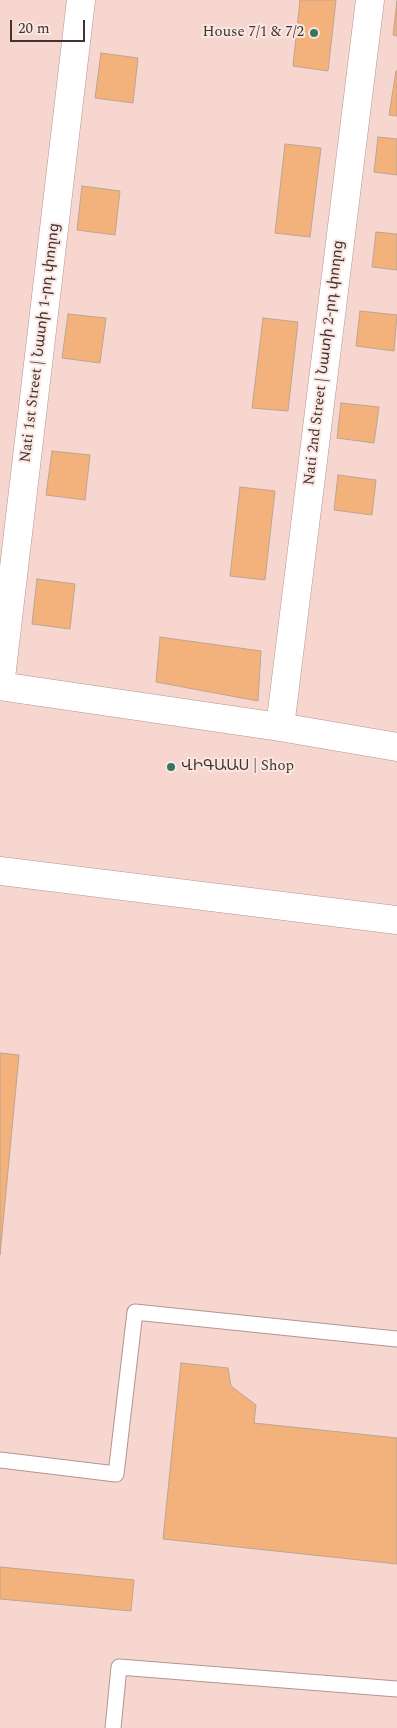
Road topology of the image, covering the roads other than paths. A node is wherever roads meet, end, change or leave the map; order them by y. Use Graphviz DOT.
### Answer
graph roads {
  1 [pos="81,0"];
  2 [pos="370,0"];
  3 [pos="0,686"];
  4 [pos="280,727"];
  5 [pos="397,747"];
  6 [pos="0,871"];
  7 [pos="397,920"];
  8 [pos="397,1339"];
  9 [pos="0,1460"];
  10 [pos="397,1689"];
  11 [pos="113,1728"];
  1 -- 3 [label="street, Nati 1st Street | Նատի 1-րդ փողոց"];
  2 -- 4 [label="street, Nati 2nd Street | Նատի 2-րդ փողոց"];
  3 -- 4 [label="street"];
  4 -- 5 [label="street"];
  6 -- 7 [label="street"];
  8 -- 9 [label="lane"];
  10 -- 11 [label="lane"];
}
